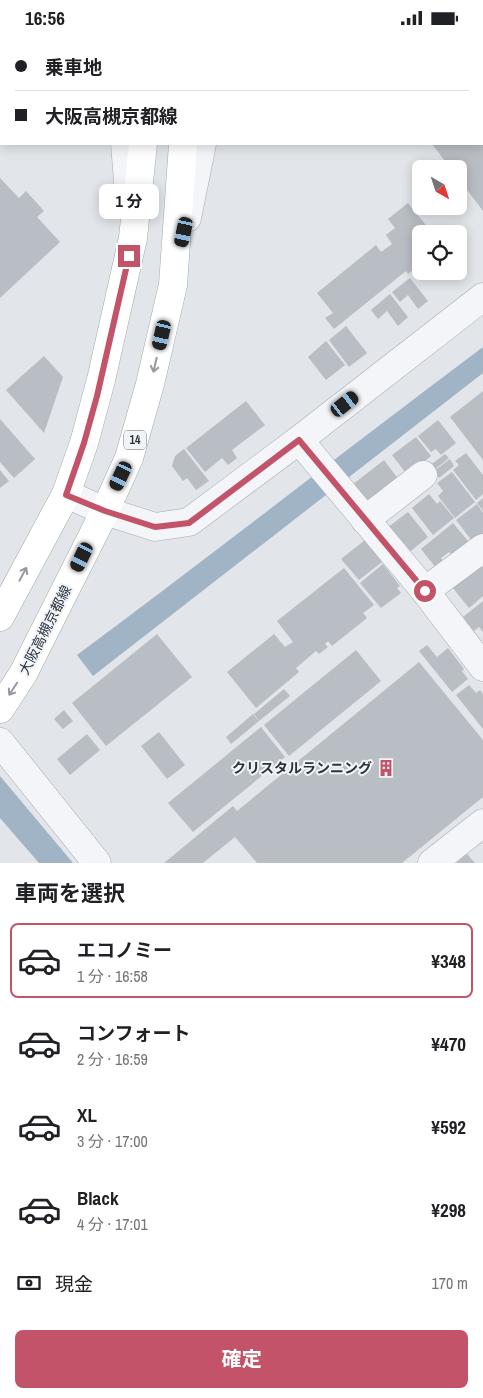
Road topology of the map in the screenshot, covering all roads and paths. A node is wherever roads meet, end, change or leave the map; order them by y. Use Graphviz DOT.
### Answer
graph roads {
  1 [pos="125,145"];
  2 [pos="143,145"];
  3 [pos="183,145"];
  4 [pos="202,145"];
  5 [pos="132,238"];
  6 [pos="173,285"];
  7 [pos="483,297"];
  8 [pos="299,440"];
  9 [pos="423,475"];
  10 [pos="66,495"];
  11 [pos="105,511"];
  12 [pos="365,520"];
  13 [pos="483,548"];
  14 [pos="425,591"];
  15 [pos="0,617"];
  16 [pos="482,664"];
  17 [pos="0,709"];
  18 [pos="0,742"];
  19 [pos="483,823"];
  20 [pos="98,863"];
  21 [pos="432,863"];
  1 -- 5 [label="street"];
  2 -- 5 [label="main road"];
  3 -- 6 [label="main road, 大阪高槻京都線 / 14"];
  4 -- 6 [label="street"];
  5 -- 10 [label="main road"];
  6 -- 11 [label="main road, 大阪高槻京都線 / 14, one-way"];
  7 -- 8 [label="street"];
  8 -- 11 [label="street"];
  8 -- 12 [label="street"];
  9 -- 12 [label="street"];
  10 -- 11 [label="street"];
  15 -- 10 [label="main road, one-way"];
  11 -- 17 [label="main road, 大阪高槻京都線 / 14, one-way"];
  12 -- 14 [label="street"];
  13 -- 14 [label="street"];
  14 -- 16 [label="street"];
  18 -- 20 [label="street"];
  19 -- 21 [label="street"];
}
